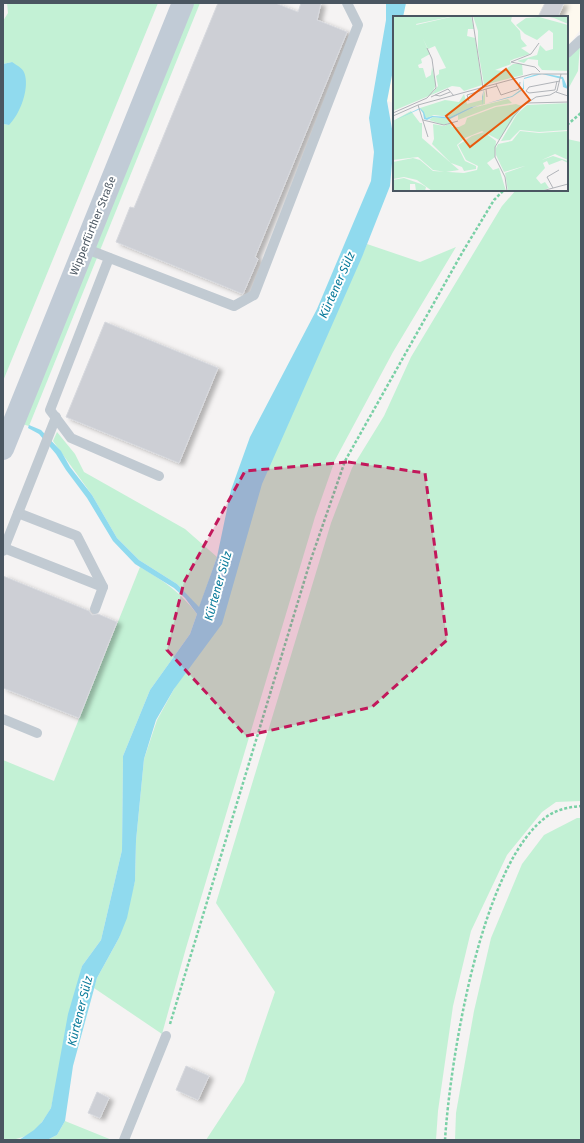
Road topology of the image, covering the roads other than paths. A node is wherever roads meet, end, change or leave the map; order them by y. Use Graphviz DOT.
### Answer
graph roads {
  1 [pos="183,3"];
  2 [pos="347,3"];
  3 [pos="581,40"];
  4 [pos="568,53"];
  5 [pos="84,248"];
  6 [pos="109,258"];
  7 [pos="56,417"];
  8 [pos="3,448"];
  9 [pos="159,476"];
  10 [pos="18,513"];
  11 [pos="4,550"];
  12 [pos="103,587"];
  13 [pos="95,610"];
  14 [pos="3,719"];
  15 [pos="37,733"];
  16 [pos="166,1036"];
  17 [pos="124,1140"];
  1 -- 5 [label="main road, Wipperfürther Straße"];
  2 -- 6 [label="lane"];
  3 -- 4 [label="lane"];
  5 -- 6 [label="lane"];
  5 -- 8 [label="main road, Wipperfürther Straße"];
  6 -- 7 [label="lane"];
  7 -- 9 [label="lane"];
  7 -- 10 [label="lane"];
  10 -- 11 [label="lane"];
  10 -- 12 [label="lane"];
  11 -- 12 [label="lane"];
  12 -- 13 [label="lane"];
  14 -- 15 [label="lane"];
  16 -- 17 [label="lane"];
}
